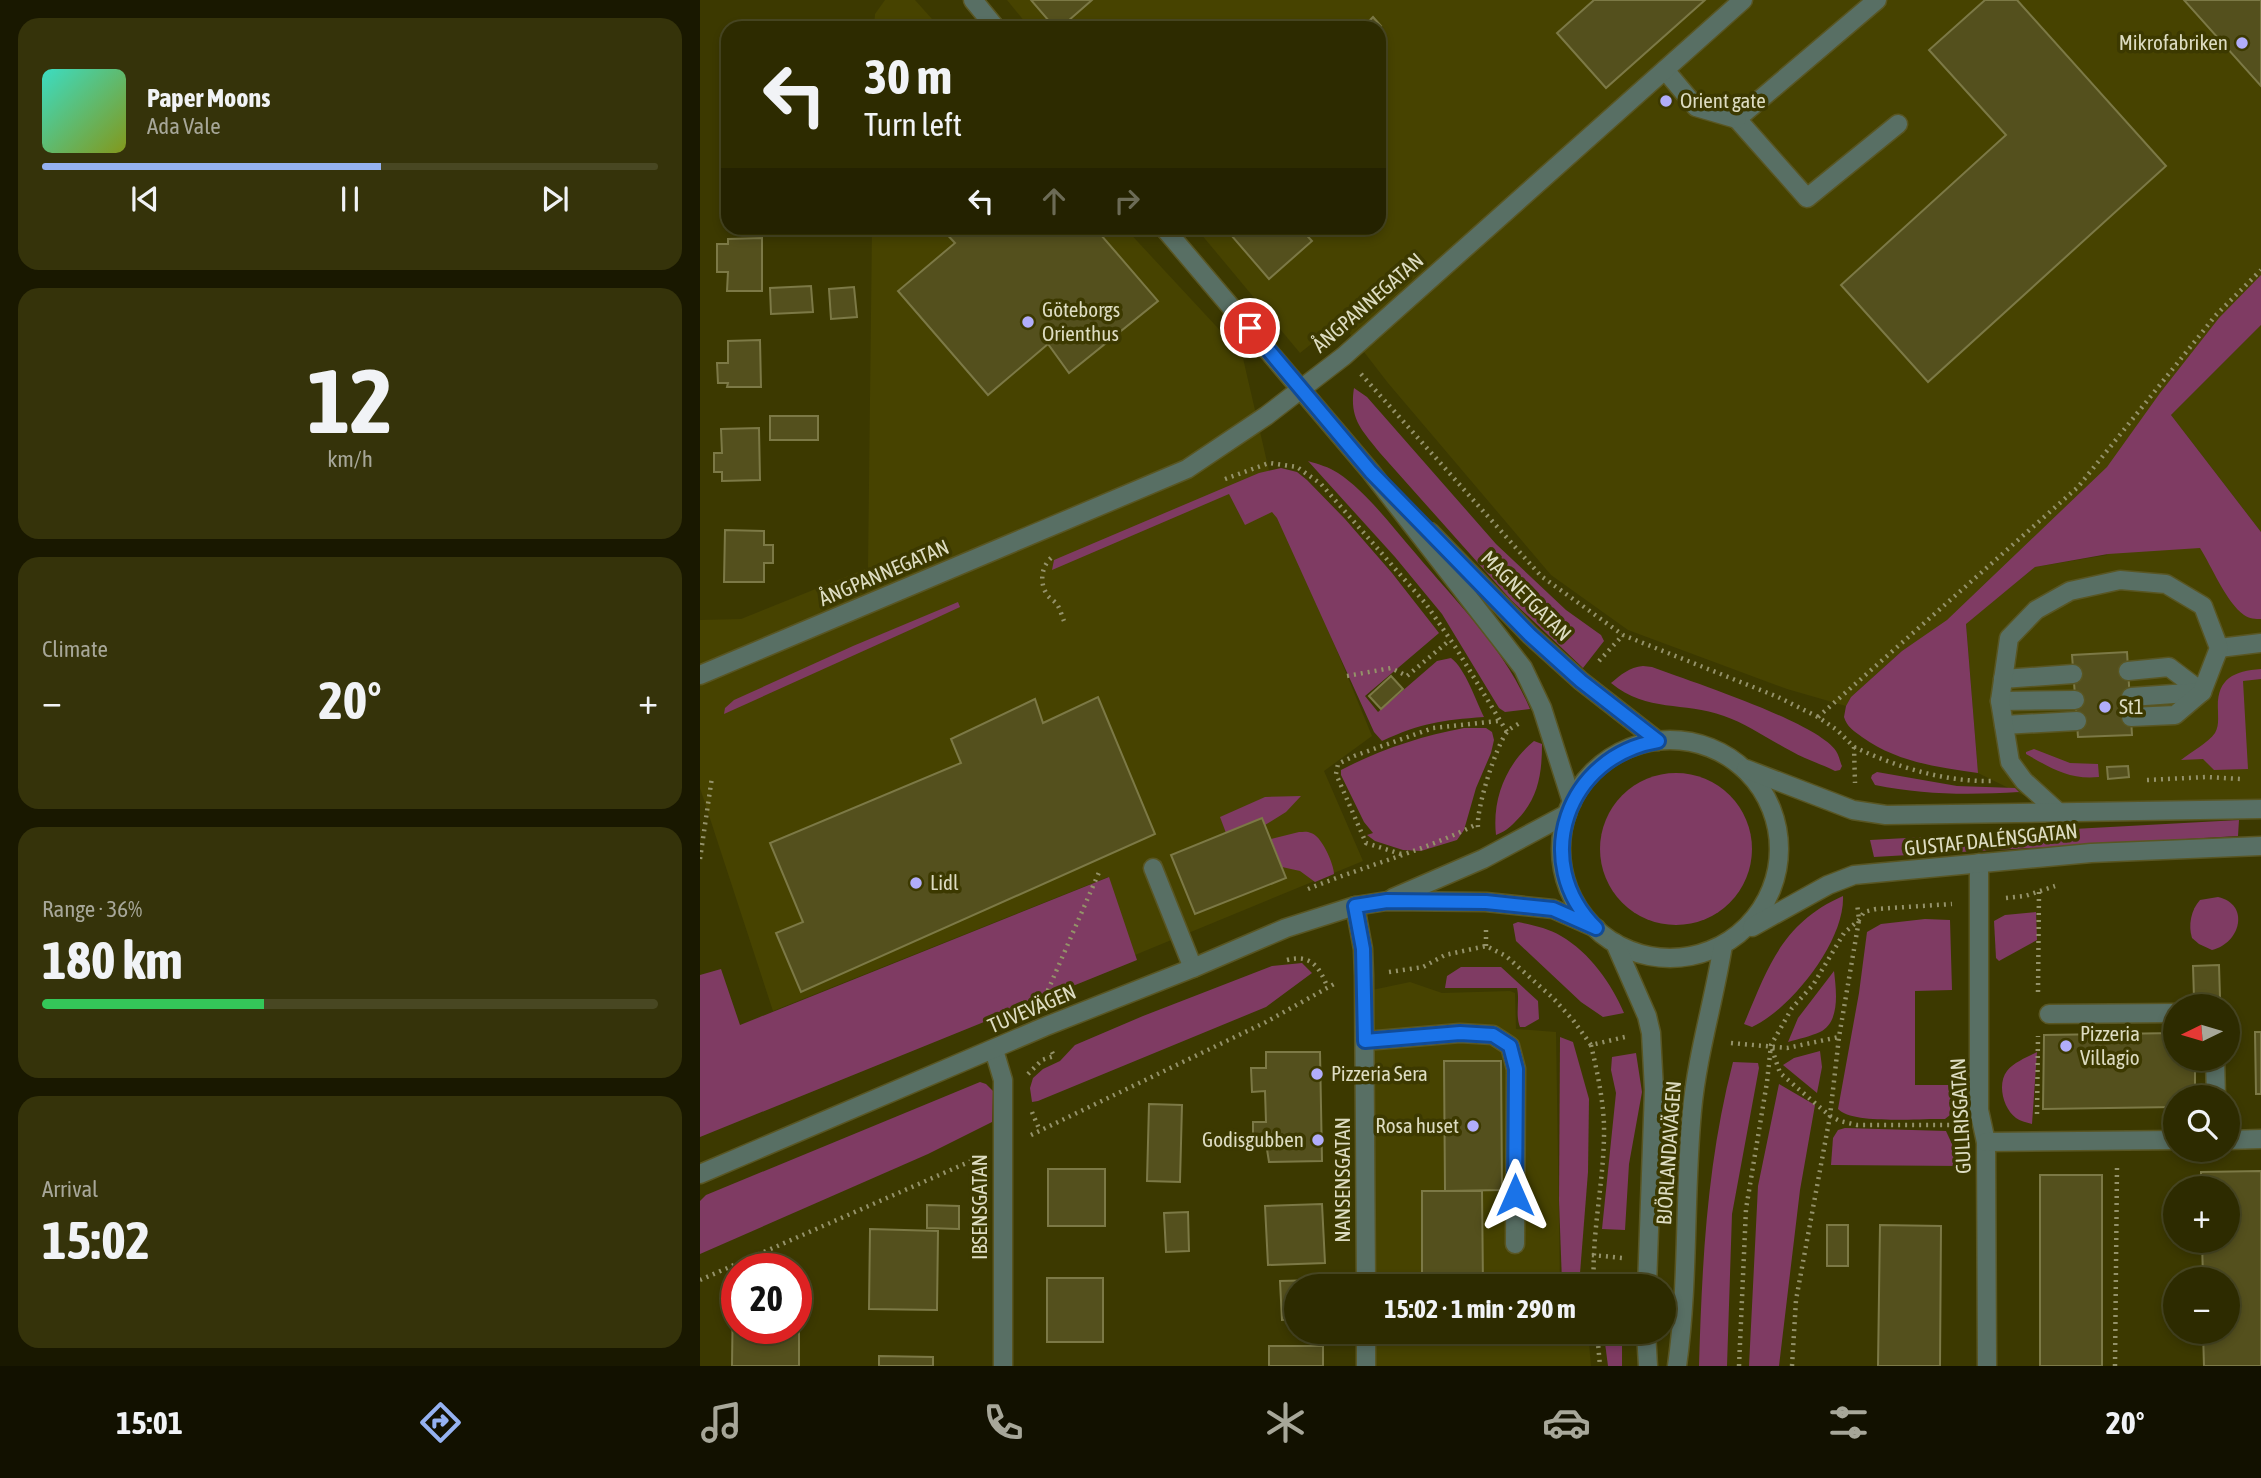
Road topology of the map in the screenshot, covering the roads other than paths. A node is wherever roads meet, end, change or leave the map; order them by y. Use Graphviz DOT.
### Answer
graph roads {
  1 [pos="973,0"];
  2 [pos="1744,0"];
  3 [pos="1877,0"];
  4 [pos="990,21"];
  5 [pos="1665,70"];
  6 [pos="1737,119"];
  7 [pos="1898,124"];
  8 [pos="1170,235"];
  9 [pos="1300,389"];
  10 [pos="1371,472"];
  11 [pos="2261,643"];
  12 [pos="2219,648"];
  13 [pos="2128,671"];
  14 [pos="2073,674"];
  15 [pos="700,675"];
  16 [pos="2003,679"];
  17 [pos="2202,692"];
  18 [pos="2131,697"];
  19 [pos="2075,700"];
  20 [pos="2000,701"];
  21 [pos="2131,718"];
  22 [pos="2077,721"];
  23 [pos="2004,725"];
  24 [pos="1658,741"];
  25 [pos="1743,768"];
  26 [pos="1570,808"];
  27 [pos="2261,809"];
  28 [pos="2057,811"];
  29 [pos="2261,846"];
  30 [pos="1979,863"];
  31 [pos="1153,868"];
  32 [pos="1387,901"];
  33 [pos="1355,906"];
  34 [pos="1596,928"];
  35 [pos="1740,933"];
  36 [pos="1615,943"];
  37 [pos="1723,944"];
  38 [pos="1193,968"];
  39 [pos="2163,1014"];
  40 [pos="2043,1019"];
  41 [pos="1365,1041"];
  42 [pos="994,1050"];
  43 [pos="2261,1139"];
  44 [pos="2163,1140"];
  45 [pos="2240,1140"];
  46 [pos="1986,1142"];
  47 [pos="700,1174"];
  48 [pos="1515,1244"];
  49 [pos="1366,1274"];
  50 [pos="1647,1274"];
  51 [pos="1366,1344"];
  52 [pos="1647,1344"];
  53 [pos="1003,1366"];
  54 [pos="1366,1366"];
  55 [pos="1648,1366"];
  56 [pos="1677,1366"];
  57 [pos="1987,1366"];
  1 -- 4 [label="street"];
  2 -- 5 [label="street, ÅNGPANNEGATAN"];
  3 -- 6 [label="street"];
  5 -- 6 [label="street"];
  5 -- 9 [label="street, ÅNGPANNEGATAN"];
  6 -- 7 [label="street"];
  8 -- 9 [label="street, MAGNETGATAN"];
  9 -- 10 [label="street, MAGNETGATAN"];
  9 -- 15 [label="street, ÅNGPANNEGATAN"];
  10 -- 24 [label="street, MAGNETGATAN"];
  10 -- 26 [label="street, MAGNETGATAN"];
  11 -- 12 [label="street"];
  12 -- 16 [label="street"];
  12 -- 17 [label="street"];
  13 -- 17 [label="street"];
  14 -- 16 [label="street"];
  16 -- 20 [label="street"];
  17 -- 18 [label="street"];
  17 -- 21 [label="street"];
  19 -- 20 [label="street"];
  20 -- 23 [label="street"];
  22 -- 23 [label="street"];
  23 -- 28 [label="street"];
  24 -- 25 [label="street, BJÖRLANDAVÄGEN"];
  24 -- 26 [label="street, BJÖRLANDAVÄGEN"];
  25 -- 28 [label="street, GUSTAF DALÉNSGATAN"];
  25 -- 35 [label="street, BJÖRLANDAVÄGEN"];
  26 -- 32 [label="street, TUVEVÄGEN"];
  26 -- 34 [label="street, BJÖRLANDAVÄGEN"];
  27 -- 28 [label="street, GUSTAF DALÉNSGATAN"];
  29 -- 30 [label="street, GUSTAF DALÉNSGATAN"];
  30 -- 35 [label="street, GUSTAF DALÉNSGATAN"];
  30 -- 46 [label="street, GULLRISGATAN"];
  31 -- 38 [label="street"];
  32 -- 33 [label="street, TUVEVÄGEN"];
  32 -- 34 [label="street, TUVEVÄGEN"];
  33 -- 38 [label="street, TUVEVÄGEN"];
  33 -- 41 [label="street, NANSENSGATAN"];
  34 -- 36 [label="street, BJÖRLANDAVÄGEN"];
  35 -- 37 [label="street, BJÖRLANDAVÄGEN"];
  36 -- 37 [label="street, BJÖRLANDAVÄGEN"];
  36 -- 50 [label="street, BJÖRLANDAVÄGEN"];
  37 -- 56 [label="street, BJÖRLANDAVÄGEN"];
  38 -- 42 [label="street, TUVEVÄGEN"];
  39 -- 40 [label="street"];
  41 -- 48 [label="street"];
  41 -- 49 [label="street, NANSENSGATAN"];
  42 -- 47 [label="street, TUVEVÄGEN"];
  42 -- 53 [label="street, IBSENSGATAN"];
  43 -- 45 [label="street"];
  44 -- 46 [label="street"];
  46 -- 57 [label="street, GULLRISGATAN"];
  51 -- 54 [label="street"];
  52 -- 55 [label="street"];
}
